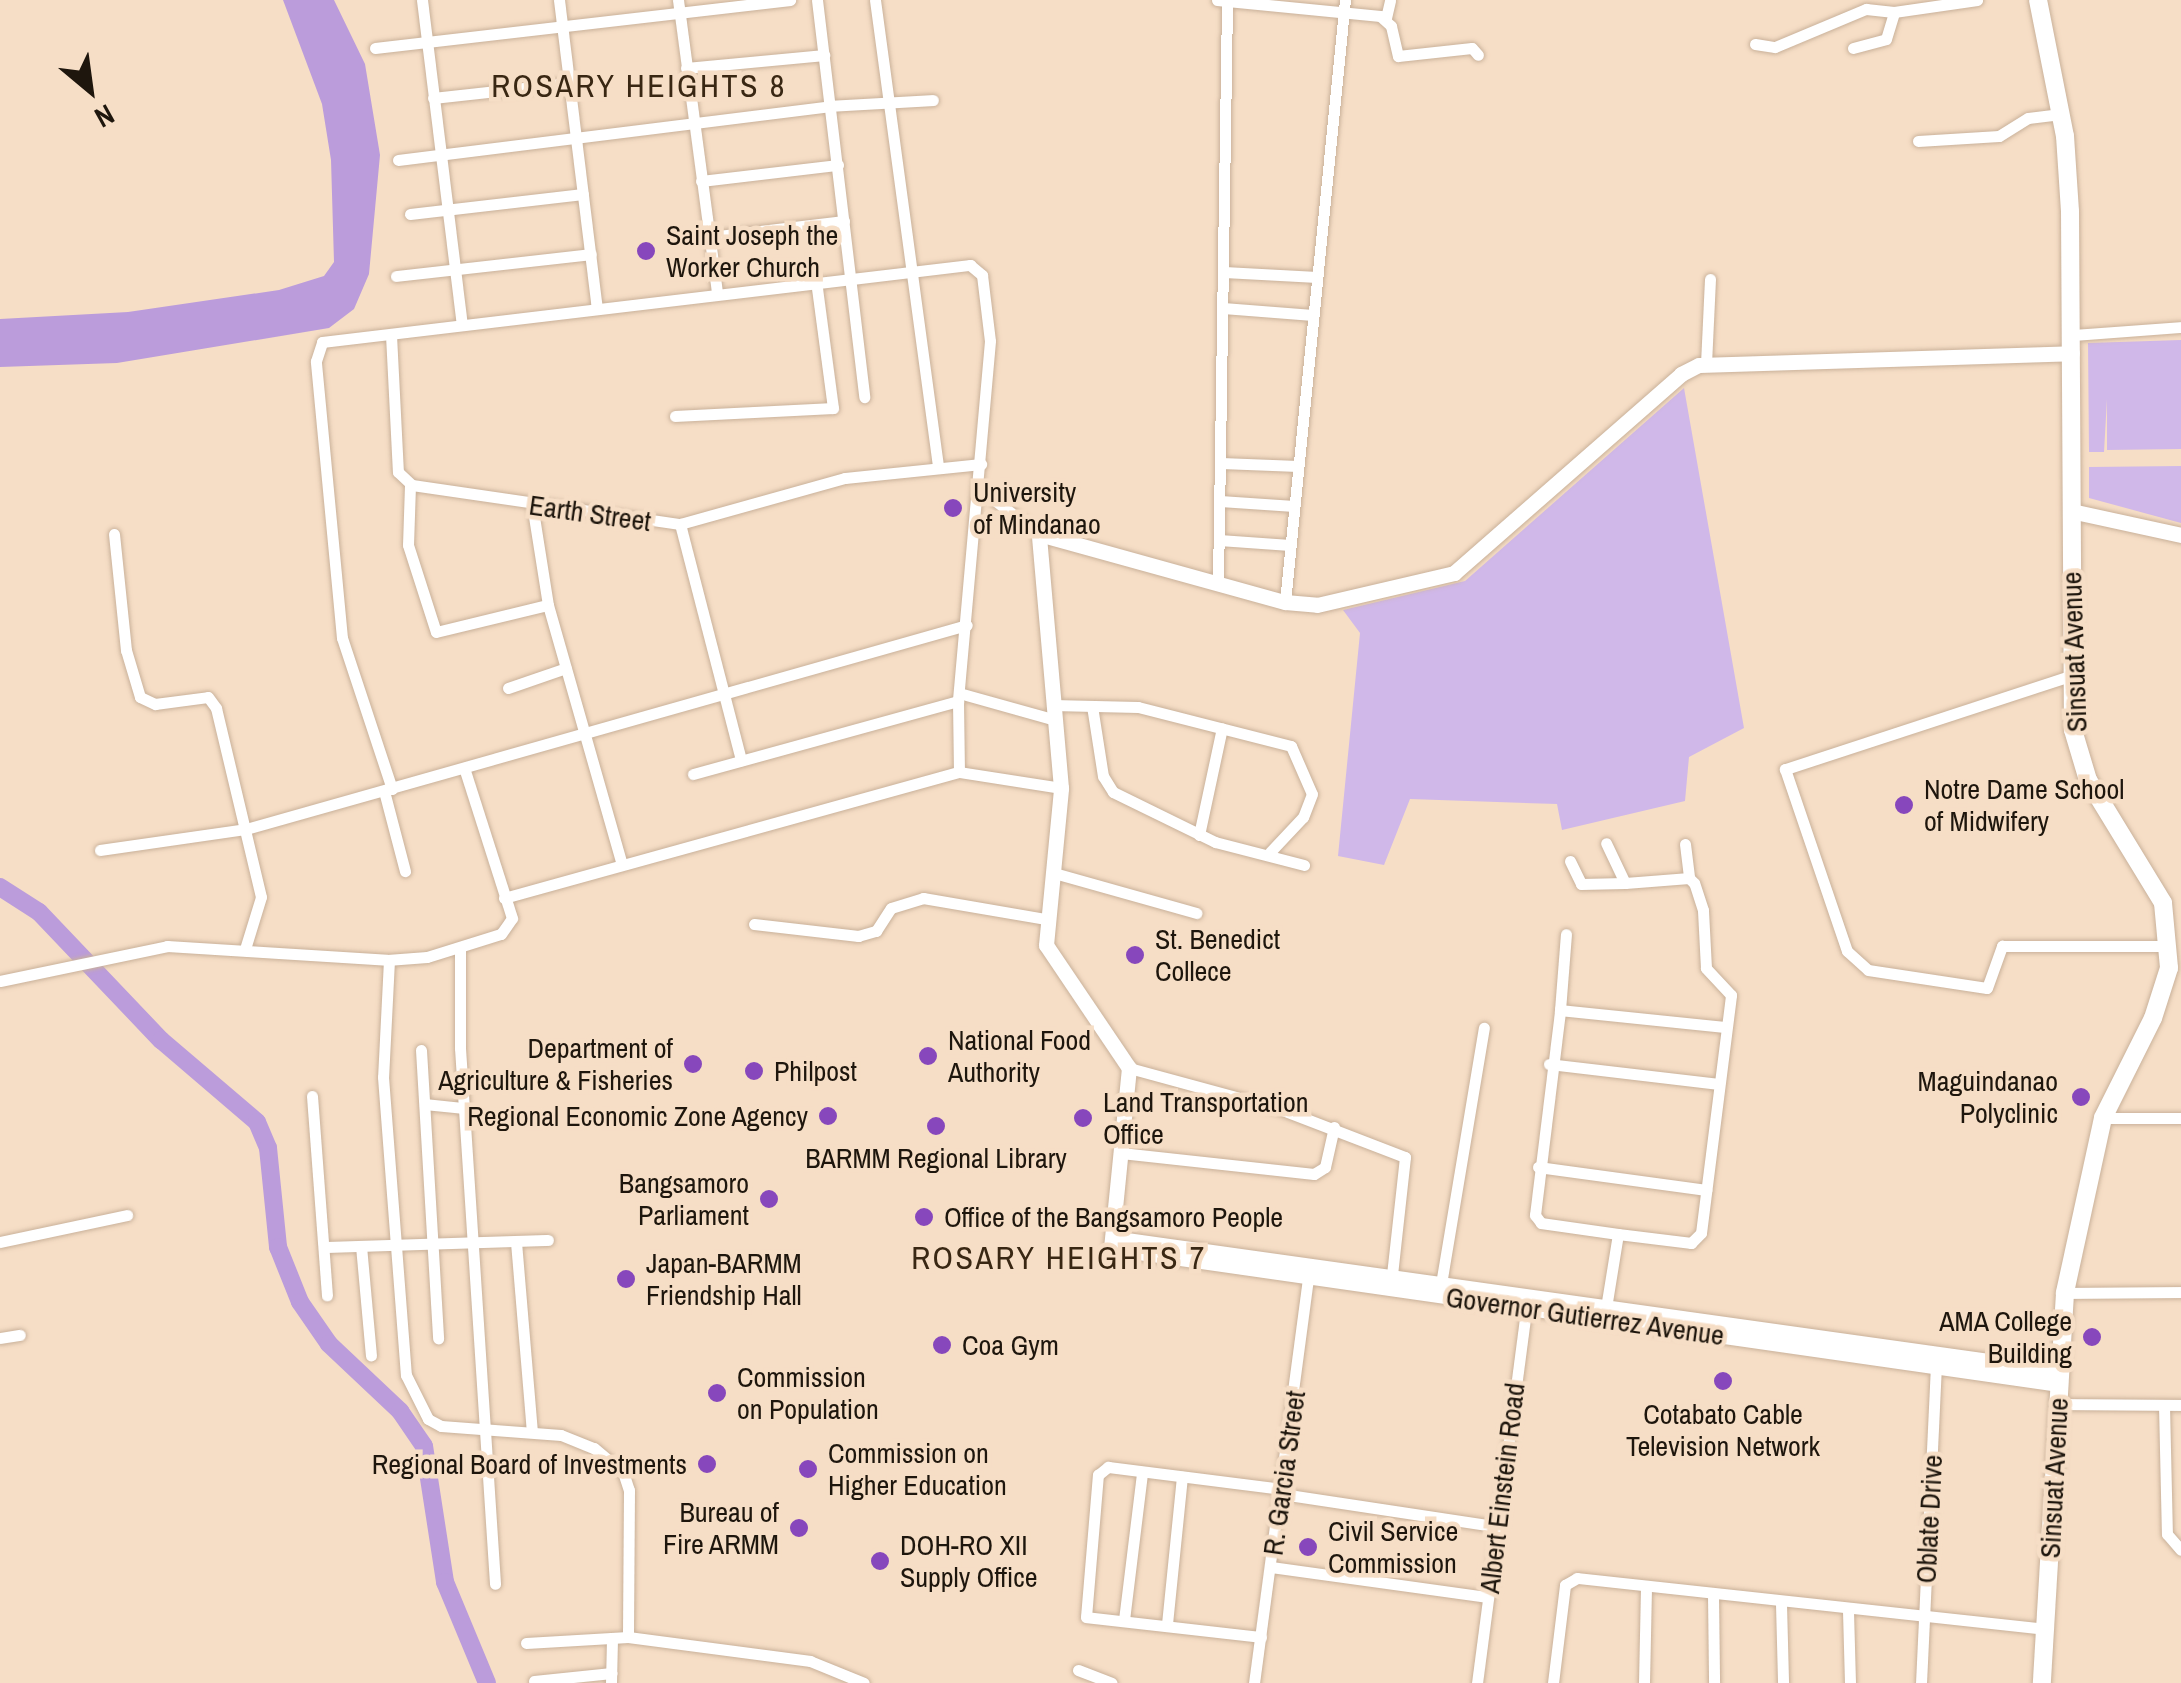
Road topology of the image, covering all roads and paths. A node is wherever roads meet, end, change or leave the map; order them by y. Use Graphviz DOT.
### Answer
graph roads {
  1 [pos="422,0"];
  2 [pos="559,0"];
  3 [pos="790,0"];
  4 [pos="816,0"];
  5 [pos="875,0"];
  6 [pos="1218,0"];
  7 [pos="1390,0"];
  8 [pos="1977,0"];
  9 [pos="2038,0"];
  10 [pos="1227,1"];
  11 [pos="678,6"];
  12 [pos="1344,6"];
  13 [pos="1894,12"];
  14 [pos="1386,18"];
  15 [pos="562,28"];
  16 [pos="428,44"];
  17 [pos="1755,44"];
  18 [pos="374,48"];
  19 [pos="1853,48"];
  20 [pos="824,55"];
  21 [pos="1478,55"];
  22 [pos="686,68"];
  23 [pos="569,83"];
  24 [pos="433,98"];
  25 [pos="933,100"];
  26 [pos="887,101"];
  27 [pos="829,106"];
  28 [pos="2061,114"];
  29 [pos="693,122"];
  30 [pos="577,138"];
  31 [pos="1918,141"];
  32 [pos="440,156"];
  33 [pos="398,160"];
  34 [pos="838,165"];
  35 [pos="701,180"];
  36 [pos="583,194"];
  37 [pos="447,211"];
  38 [pos="410,214"];
  39 [pos="844,221"];
  40 [pos="710,237"];
  41 [pos="591,254"];
  42 [pos="454,268"];
  43 [pos="908,270"];
  44 [pos="1224,272"];
  45 [pos="396,276"];
  46 [pos="852,276"];
  47 [pos="1317,277"];
  48 [pos="1710,279"];
  49 [pos="816,281"];
  50 [pos="717,292"];
  51 [pos="597,308"];
  52 [pos="1223,308"];
  53 [pos="1313,314"];
  54 [pos="462,325"];
  55 [pos="2181,327"];
  56 [pos="391,335"];
  57 [pos="2072,344"];
  58 [pos="1706,364"];
  59 [pos="864,397"];
  60 [pos="674,416"];
  61 [pos="1221,462"];
  62 [pos="981,464"];
  63 [pos="938,466"];
  64 [pos="1298,466"];
  65 [pos="410,485"];
  66 [pos="981,490"];
  67 [pos="1220,501"];
  68 [pos="532,504"];
  69 [pos="1294,506"];
  70 [pos="2071,511"];
  71 [pos="680,524"];
  72 [pos="114,534"];
  73 [pos="1039,534"];
  74 [pos="2181,535"];
  75 [pos="1219,540"];
  76 [pos="1290,545"];
  77 [pos="1218,582"];
  78 [pos="1285,602"];
  79 [pos="548,605"];
  80 [pos="966,625"];
  81 [pos="566,668"];
  82 [pos="2070,676"];
  83 [pos="508,688"];
  84 [pos="724,695"];
  85 [pos="958,697"];
  86 [pos="1092,706"];
  87 [pos="1052,712"];
  88 [pos="1222,728"];
  89 [pos="585,735"];
  90 [pos="742,760"];
  91 [pos="464,768"];
  92 [pos="958,772"];
  93 [pos="693,774"];
  94 [pos="1060,788"];
  95 [pos="388,790"];
  96 [pos="246,829"];
  97 [pos="1199,835"];
  98 [pos="1606,843"];
  99 [pos="1685,844"];
  100 [pos="100,850"];
  101 [pos="1270,852"];
  102 [pos="1570,862"];
  103 [pos="622,864"];
  104 [pos="1304,865"];
  105 [pos="405,871"];
  106 [pos="1054,873"];
  107 [pos="1690,878"];
  108 [pos="1626,883"];
  109 [pos="504,898"];
  110 [pos="1196,913"];
  111 [pos="1046,919"];
  112 [pos="754,924"];
  113 [pos="1566,934"];
  114 [pos="2169,946"];
  115 [pos="245,949"];
  116 [pos="460,949"];
  117 [pos="390,960"];
  118 [pos="0,981"];
  119 [pos="1560,1010"];
  120 [pos="1724,1027"];
  121 [pos="1484,1028"];
  122 [pos="421,1050"];
  123 [pos="1549,1064"];
  124 [pos="1129,1068"];
  125 [pos="1718,1084"];
  126 [pos="312,1096"];
  127 [pos="425,1104"];
  128 [pos="464,1108"];
  129 [pos="2103,1118"];
  130 [pos="2181,1118"];
  131 [pos="1334,1127"];
  132 [pos="1121,1153"];
  133 [pos="1538,1167"];
  134 [pos="1706,1190"];
  135 [pos="127,1215"];
  136 [pos="1618,1234"];
  137 [pos="548,1240"];
  138 [pos="0,1242"];
  139 [pos="516,1242"];
  140 [pos="474,1245"];
  141 [pos="361,1246"];
  142 [pos="396,1246"];
  143 [pos="433,1246"];
  144 [pos="324,1247"];
  145 [pos="1310,1271"];
  146 [pos="1391,1282"];
  147 [pos="1440,1289"];
  148 [pos="2066,1292"];
  149 [pos="2181,1292"];
  150 [pos="326,1295"];
  151 [pos="1528,1301"];
  152 [pos="1605,1311"];
  153 [pos="20,1335"];
  154 [pos="0,1338"];
  155 [pos="438,1339"];
  156 [pos="371,1356"];
  157 [pos="1936,1361"];
  158 [pos="2059,1386"];
  159 [pos="2164,1405"];
  160 [pos="2181,1405"];
  161 [pos="487,1426"];
  162 [pos="532,1431"];
  163 [pos="1142,1473"];
  164 [pos="1182,1477"];
  165 [pos="1283,1492"];
  166 [pos="1494,1526"];
  167 [pos="2181,1550"];
  168 [pos="1271,1567"];
  169 [pos="495,1584"];
  170 [pos="1646,1588"];
  171 [pos="1713,1594"];
  172 [pos="1488,1597"];
  173 [pos="1782,1604"];
  174 [pos="1848,1611"];
  175 [pos="1124,1620"];
  176 [pos="1924,1620"];
  177 [pos="1166,1624"];
  178 [pos="2045,1629"];
  179 [pos="628,1637"];
  180 [pos="1261,1637"];
  181 [pos="612,1638"];
  182 [pos="526,1643"];
  183 [pos="1078,1670"];
  184 [pos="612,1678"];
  185 [pos="534,1681"];
  186 [pos="864,1683"];
  187 [pos="1112,1683"];
  188 [pos="1254,1683"];
  189 [pos="1477,1683"];
  190 [pos="1553,1683"];
  191 [pos="1644,1683"];
  192 [pos="1714,1683"];
  193 [pos="1783,1683"];
  194 [pos="1850,1683"];
  195 [pos="1921,1683"];
  196 [pos="2042,1683"];
  1 -- 16 [label="street"];
  2 -- 15 [label="street"];
  3 -- 11 [label="street"];
  4 -- 20 [label="street"];
  5 -- 26 [label="street"];
  6 -- 10 [label="street"];
  7 -- 14 [label="street"];
  8 -- 13 [label="street"];
  9 -- 28 [label="main road, Sinsuat Avenue"];
  10 -- 12 [label="street"];
  10 -- 44 [label="street"];
  11 -- 15 [label="street"];
  11 -- 22 [label="street"];
  12 -- 14 [label="street"];
  12 -- 47 [label="street"];
  13 -- 17 [label="street"];
  13 -- 19 [label="street"];
  14 -- 21 [label="street"];
  15 -- 16 [label="street"];
  15 -- 23 [label="street"];
  16 -- 18 [label="street"];
  16 -- 24 [label="street"];
  20 -- 22 [label="street"];
  20 -- 27 [label="street"];
  22 -- 29 [label="street"];
  23 -- 24 [label="street"];
  23 -- 30 [label="street"];
  24 -- 32 [label="street"];
  25 -- 26 [label="street"];
  26 -- 27 [label="street"];
  26 -- 43 [label="street"];
  27 -- 29 [label="street"];
  27 -- 34 [label="street"];
  28 -- 31 [label="street"];
  28 -- 57 [label="main road, Sinsuat Avenue"];
  29 -- 30 [label="street"];
  29 -- 35 [label="street"];
  30 -- 32 [label="street"];
  30 -- 36 [label="street"];
  32 -- 33 [label="street"];
  32 -- 37 [label="street"];
  34 -- 35 [label="street"];
  34 -- 39 [label="street"];
  35 -- 40 [label="street"];
  36 -- 37 [label="street"];
  36 -- 41 [label="street"];
  37 -- 38 [label="street"];
  37 -- 42 [label="street"];
  39 -- 40 [label="street"];
  39 -- 46 [label="street"];
  40 -- 50 [label="street"];
  41 -- 42 [label="street"];
  41 -- 51 [label="street"];
  42 -- 45 [label="street"];
  42 -- 54 [label="street"];
  43 -- 46 [label="street"];
  43 -- 62 [label="street"];
  43 -- 63 [label="street"];
  44 -- 47 [label="street"];
  44 -- 52 [label="street"];
  46 -- 49 [label="street"];
  46 -- 59 [label="street"];
  47 -- 53 [label="street"];
  48 -- 58 [label="street"];
  49 -- 50 [label="street"];
  49 -- 60 [label="street"];
  50 -- 51 [label="street"];
  51 -- 54 [label="street"];
  52 -- 53 [label="street"];
  52 -- 61 [label="street"];
  53 -- 64 [label="street"];
  54 -- 56 [label="street"];
  55 -- 57 [label="street"];
  56 -- 65 [label="street"];
  56 -- 95 [label="street"];
  57 -- 58 [label="street"];
  57 -- 70 [label="main road, Sinsuat Avenue"];
  58 -- 78 [label="street"];
  61 -- 64 [label="street"];
  61 -- 67 [label="street"];
  62 -- 63 [label="street, Earth Street"];
  62 -- 66 [label="street"];
  63 -- 71 [label="street, Earth Street"];
  64 -- 69 [label="street"];
  65 -- 68 [label="street, Earth Street"];
  65 -- 79 [label="street"];
  66 -- 73 [label="street"];
  66 -- 80 [label="street"];
  67 -- 69 [label="street"];
  67 -- 75 [label="street"];
  68 -- 71 [label="street, Earth Street"];
  68 -- 79 [label="street"];
  69 -- 76 [label="street"];
  70 -- 74 [label="street"];
  70 -- 82 [label="main road, Sinsuat Avenue"];
  71 -- 84 [label="street"];
  72 -- 96 [label="street"];
  73 -- 77 [label="street"];
  73 -- 87 [label="street"];
  75 -- 76 [label="street"];
  75 -- 77 [label="street"];
  76 -- 78 [label="street"];
  77 -- 78 [label="street"];
  79 -- 81 [label="street"];
  80 -- 84 [label="street"];
  80 -- 85 [label="street"];
  81 -- 83 [label="street"];
  81 -- 89 [label="street"];
  82 -- 114 [label="main road, Sinsuat Avenue"];
  82 -- 114 [label="street"];
  84 -- 89 [label="street"];
  84 -- 90 [label="street"];
  85 -- 87 [label="street"];
  85 -- 90 [label="street"];
  85 -- 92 [label="street"];
  86 -- 87 [label="street"];
  86 -- 88 [label="street"];
  86 -- 97 [label="street"];
  87 -- 94 [label="street"];
  88 -- 97 [label="street"];
  88 -- 101 [label="street"];
  89 -- 91 [label="street"];
  89 -- 103 [label="street"];
  90 -- 93 [label="street"];
  91 -- 95 [label="street"];
  91 -- 109 [label="street"];
  92 -- 94 [label="street"];
  92 -- 103 [label="street"];
  94 -- 106 [label="street"];
  95 -- 96 [label="street"];
  95 -- 105 [label="street"];
  96 -- 100 [label="street"];
  96 -- 115 [label="street"];
  97 -- 101 [label="street"];
  98 -- 108 [label="street"];
  99 -- 107 [label="street"];
  101 -- 104 [label="street"];
  102 -- 108 [label="street"];
  103 -- 109 [label="street"];
  106 -- 110 [label="street"];
  106 -- 111 [label="street"];
  107 -- 108 [label="street"];
  107 -- 120 [label="street"];
  109 -- 116 [label="street"];
  111 -- 112 [label="street"];
  111 -- 124 [label="street"];
  113 -- 119 [label="street"];
  114 -- 129 [label="main road, Sinsuat Avenue"];
  115 -- 117 [label="street"];
  115 -- 118 [label="street"];
  116 -- 117 [label="street"];
  116 -- 128 [label="street"];
  117 -- 142 [label="street"];
  119 -- 120 [label="street"];
  119 -- 123 [label="street"];
  120 -- 125 [label="street"];
  121 -- 147 [label="street"];
  122 -- 127 [label="street"];
  123 -- 125 [label="street"];
  123 -- 133 [label="street"];
  124 -- 131 [label="street"];
  124 -- 132 [label="street"];
  125 -- 134 [label="street"];
  126 -- 144 [label="street"];
  127 -- 128 [label="street"];
  127 -- 143 [label="street"];
  128 -- 140 [label="street"];
  129 -- 130 [label="street"];
  129 -- 148 [label="main road, Sinsuat Avenue"];
  131 -- 132 [label="street"];
  131 -- 146 [label="street"];
  132 -- 145 [label="street, Governor Gutierrez Avenue"];
  133 -- 134 [label="street"];
  133 -- 136 [label="street"];
  134 -- 136 [label="street"];
  135 -- 138 [label="street"];
  136 -- 152 [label="street"];
  137 -- 139 [label="street"];
  139 -- 140 [label="street"];
  139 -- 162 [label="street"];
  140 -- 143 [label="street"];
  140 -- 161 [label="street"];
  141 -- 142 [label="street"];
  141 -- 144 [label="street"];
  141 -- 156 [label="street"];
  142 -- 143 [label="street"];
  142 -- 161 [label="street"];
  143 -- 155 [label="street"];
  144 -- 150 [label="street"];
  145 -- 146 [label="street, Governor Gutierrez Avenue"];
  145 -- 165 [label="street, R. Garcia Street"];
  146 -- 147 [label="street, Governor Gutierrez Avenue"];
  147 -- 151 [label="street, Governor Gutierrez Avenue"];
  148 -- 149 [label="street"];
  148 -- 158 [label="main road, Sinsuat Avenue"];
  151 -- 152 [label="street, Governor Gutierrez Avenue"];
  151 -- 166 [label="street, Albert Einstein Road"];
  152 -- 157 [label="street, Governor Gutierrez Avenue"];
  153 -- 154 [label="street"];
  157 -- 158 [label="street, Governor Gutierrez Avenue"];
  157 -- 176 [label="street, Oblate Drive"];
  158 -- 159 [label="street"];
  158 -- 178 [label="main road, Sinsuat Avenue"];
  159 -- 160 [label="street"];
  159 -- 167 [label="street"];
  161 -- 162 [label="street"];
  161 -- 169 [label="street"];
  162 -- 179 [label="street"];
  163 -- 164 [label="street"];
  163 -- 175 [label="street"];
  163 -- 175 [label="street"];
  164 -- 165 [label="street"];
  164 -- 177 [label="street"];
  165 -- 166 [label="street"];
  165 -- 168 [label="street, R. Garcia Street"];
  166 -- 172 [label="street, Albert Einstein Road"];
  168 -- 172 [label="street"];
  168 -- 180 [label="street, R. Garcia Street"];
  170 -- 171 [label="street"];
  170 -- 190 [label="street"];
  170 -- 191 [label="street"];
  171 -- 173 [label="street"];
  171 -- 192 [label="street"];
  172 -- 189 [label="street, Albert Einstein Road"];
  173 -- 174 [label="street"];
  173 -- 193 [label="street"];
  174 -- 176 [label="street"];
  174 -- 194 [label="street"];
  175 -- 177 [label="street"];
  176 -- 178 [label="street"];
  176 -- 195 [label="street, Oblate Drive"];
  177 -- 180 [label="street"];
  178 -- 196 [label="main road, Sinsuat Avenue"];
  179 -- 181 [label="street"];
  179 -- 186 [label="street"];
  180 -- 188 [label="street, R. Garcia Street"];
  181 -- 182 [label="street"];
  181 -- 184 [label="street"];
  183 -- 187 [label="street"];
  184 -- 185 [label="street"];
}
